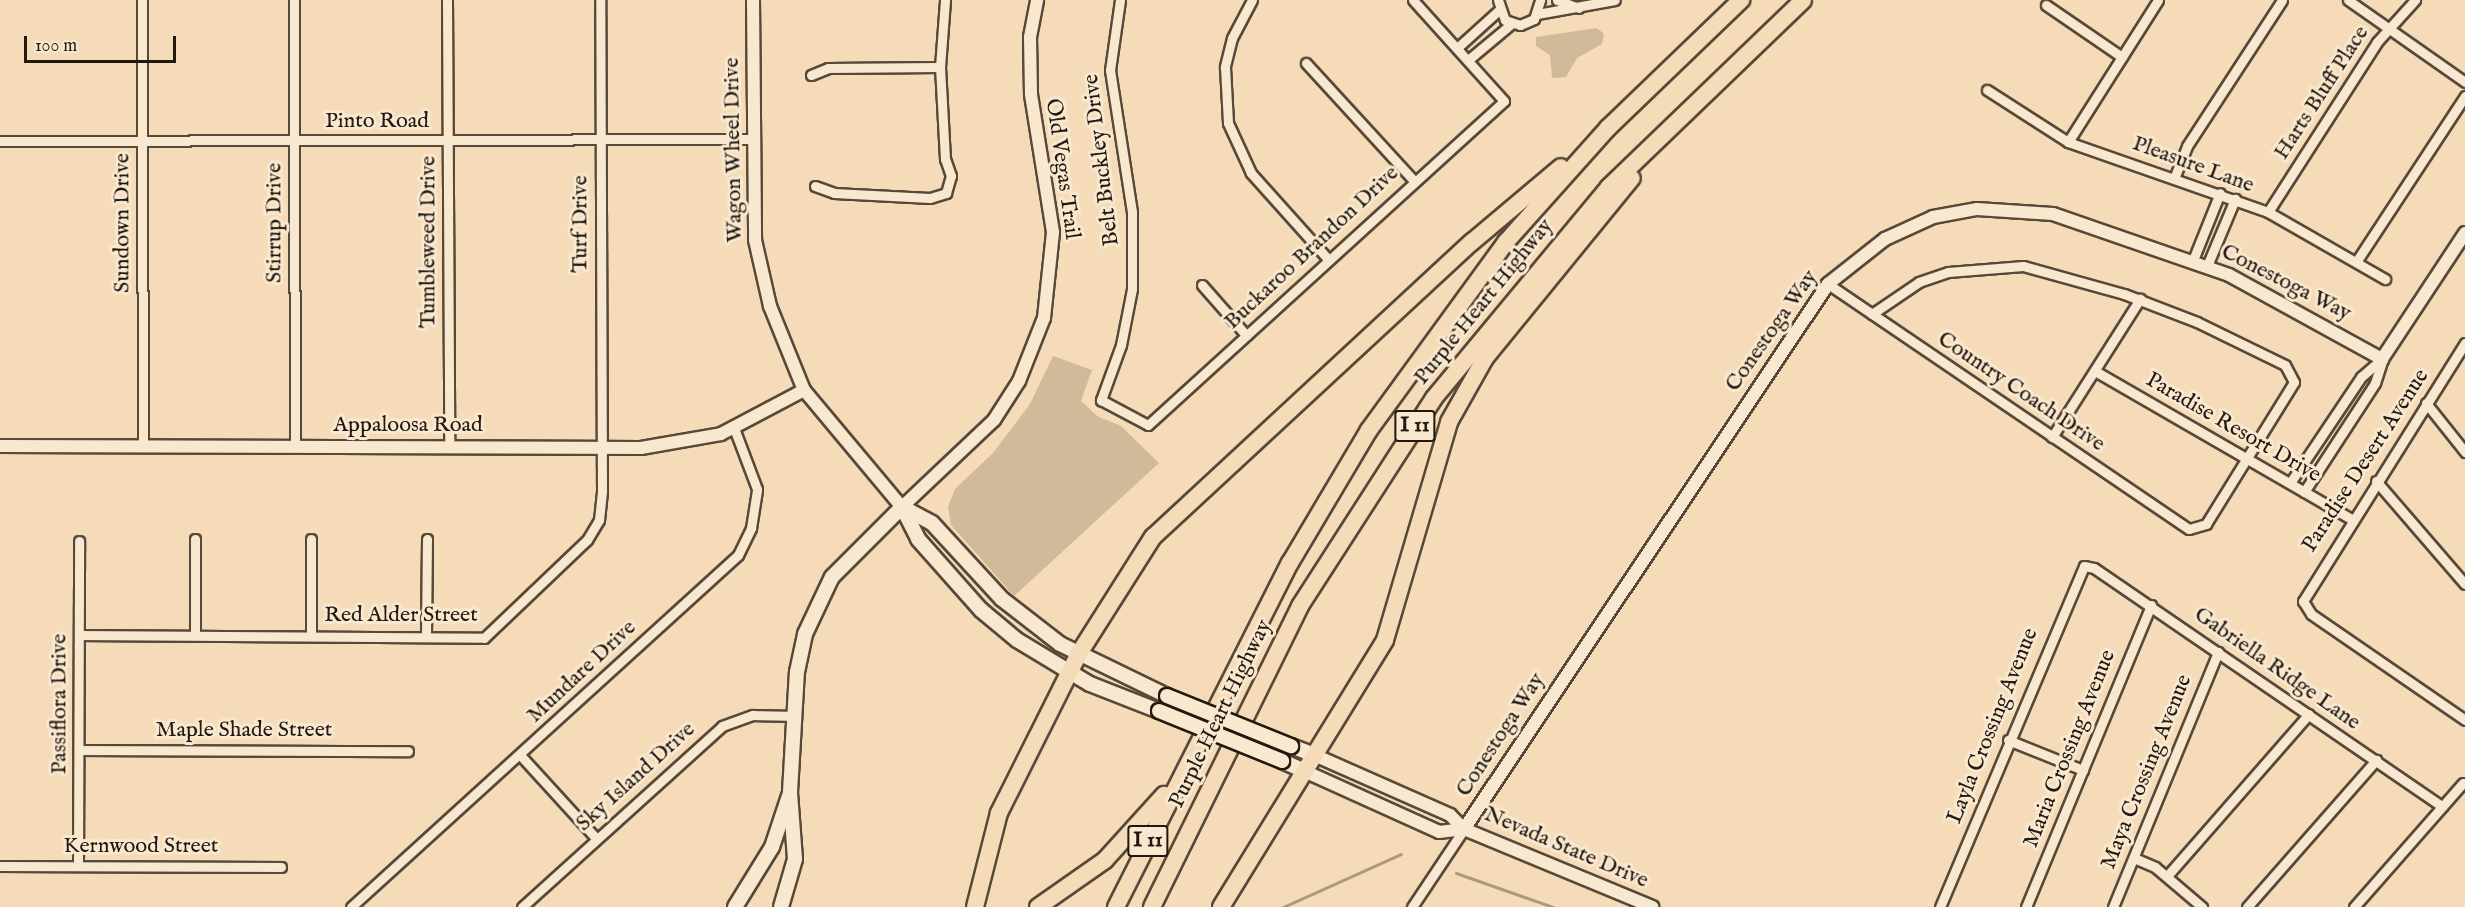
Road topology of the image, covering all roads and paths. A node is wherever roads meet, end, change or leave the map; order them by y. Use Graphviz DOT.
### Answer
graph roads {
  1 [pos="142,0"];
  2 [pos="294,0"];
  3 [pos="447,0"];
  4 [pos="600,0"];
  5 [pos="753,0"];
  6 [pos="945,0"];
  7 [pos="1037,0"];
  8 [pos="1120,0"];
  9 [pos="1252,0"];
  10 [pos="1413,0"];
  11 [pos="1540,0"];
  12 [pos="1557,0"];
  13 [pos="1616,0"];
  14 [pos="1741,0"];
  15 [pos="1803,0"];
  16 [pos="2158,0"];
  17 [pos="2282,0"];
  18 [pos="2348,0"];
  19 [pos="2415,0"];
  20 [pos="1498,5"];
  21 [pos="2046,6"];
  22 [pos="1579,8"];
  23 [pos="1537,14"];
  24 [pos="1511,24"];
  25 [pos="2385,30"];
  26 [pos="1457,48"];
  27 [pos="1745,53"];
  28 [pos="2122,57"];
  29 [pos="1468,60"];
  30 [pos="1306,63"];
  31 [pos="940,67"];
  32 [pos="810,75"];
  33 [pos="2465,82"];
  34 [pos="1987,90"];
  35 [pos="2465,96"];
  36 [pos="1608,128"];
  37 [pos="753,139"];
  38 [pos="142,140"];
  39 [pos="0,141"];
  40 [pos="294,141"];
  41 [pos="448,141"];
  42 [pos="601,142"];
  43 [pos="2068,142"];
  44 [pos="2175,176"];
  45 [pos="1414,181"];
  46 [pos="814,186"];
  47 [pos="2220,193"];
  48 [pos="2235,199"];
  49 [pos="2268,212"];
  50 [pos="2465,233"];
  51 [pos="2358,259"];
  52 [pos="1328,260"];
  53 [pos="2193,260"];
  54 [pos="2207,266"];
  55 [pos="2385,279"];
  56 [pos="1828,284"];
  57 [pos="1202,285"];
  58 [pos="2140,299"];
  59 [pos="1872,314"];
  60 [pos="1246,335"];
  61 [pos="2465,343"];
  62 [pos="2382,359"];
  63 [pos="2095,371"];
  64 [pos="804,390"];
  65 [pos="2426,403"];
  66 [pos="1148,425"];
  67 [pos="734,428"];
  68 [pos="2052,437"];
  69 [pos="0,446"];
  70 [pos="143,446"];
  71 [pos="295,447"];
  72 [pos="449,447"];
  73 [pos="602,448"];
  74 [pos="2465,452"];
  75 [pos="2247,458"];
  76 [pos="2376,481"];
  77 [pos="2290,483"];
  78 [pos="2304,492"];
  79 [pos="902,507"];
  80 [pos="2351,519"];
  81 [pos="195,539"];
  82 [pos="311,539"];
  83 [pos="427,539"];
  84 [pos="79,541"];
  85 [pos="2089,566"];
  86 [pos="2465,584"];
  87 [pos="2151,605"];
  88 [pos="195,634"];
  89 [pos="80,635"];
  90 [pos="311,635"];
  91 [pos="426,635"];
  92 [pos="2218,652"];
  93 [pos="1078,655"];
  94 [pos="1069,673"];
  95 [pos="2309,714"];
  96 [pos="794,716"];
  97 [pos="2465,720"];
  98 [pos="2008,740"];
  99 [pos="80,750"];
  100 [pos="408,751"];
  101 [pos="1312,754"];
  102 [pos="521,756"];
  103 [pos="2376,760"];
  104 [pos="1302,770"];
  105 [pos="2083,770"];
  106 [pos="1181,776"];
  107 [pos="2463,783"];
  108 [pos="790,792"];
  109 [pos="2442,806"];
  110 [pos="1464,829"];
  111 [pos="596,838"];
  112 [pos="2134,858"];
  113 [pos="0,866"];
  114 [pos="78,866"];
  115 [pos="281,867"];
  116 [pos="2167,876"];
  117 [pos="975,906"];
  118 [pos="351,907"];
  119 [pos="522,907"];
  120 [pos="735,907"];
  121 [pos="781,907"];
  122 [pos="1038,907"];
  123 [pos="1116,907"];
  124 [pos="1153,907"];
  125 [pos="1221,907"];
  126 [pos="1412,907"];
  127 [pos="1652,907"];
  128 [pos="1940,907"];
  129 [pos="2026,907"];
  130 [pos="2113,907"];
  131 [pos="2202,907"];
  132 [pos="2247,907"];
  133 [pos="2354,907"];
  1 -- 38 [label="street, Sundown Drive"];
  2 -- 40 [label="street, Stirrup Drive"];
  3 -- 41 [label="street, Tumbleweed Drive"];
  4 -- 42 [label="street, Turf Drive"];
  5 -- 37 [label="street, Wagon Wheel Drive"];
  6 -- 31 [label="street"];
  7 -- 79 [label="street, Old Vegas Trail"];
  8 -- 66 [label="street, Belt Buckley Drive"];
  9 -- 52 [label="street"];
  10 -- 26 [label="street"];
  11 -- 23 [label="street"];
  12 -- 22 [label="street"];
  13 -- 22 [label="street"];
  14 -- 36 [label="highway, Purple Heart Highway / I 11"];
  15 -- 27 [label="highway, Purple Heart Highway / I 11"];
  16 -- 28 [label="street"];
  17 -- 44 [label="street"];
  18 -- 25 [label="street"];
  19 -- 25 [label="street, Harts Bluff Place"];
  20 -- 24 [label="street"];
  20 -- 26 [label="street"];
  21 -- 28 [label="street"];
  22 -- 23 [label="street"];
  23 -- 24 [label="street"];
  24 -- 29 [label="street"];
  25 -- 33 [label="street"];
  25 -- 49 [label="street, Harts Bluff Place"];
  26 -- 29 [label="street"];
  27 -- 101 [label="highway"];
  27 -- 124 [label="highway, Purple Heart Highway / I 11"];
  28 -- 43 [label="street"];
  29 -- 45 [label="street, Buckaroo Brandon Drive"];
  30 -- 45 [label="street"];
  31 -- 32 [label="street"];
  31 -- 46 [label="street"];
  34 -- 43 [label="street, Pleasure Lane"];
  35 -- 51 [label="street"];
  36 -- 93 [label="highway"];
  36 -- 106 [label="highway, Purple Heart Highway / I 11"];
  37 -- 42 [label="street, Pinto Road"];
  37 -- 64 [label="street, Wagon Wheel Drive"];
  38 -- 39 [label="street, Pinto Road"];
  38 -- 40 [label="street, Pinto Road"];
  38 -- 70 [label="street, Sundown Drive"];
  40 -- 41 [label="street, Pinto Road"];
  40 -- 71 [label="street, Stirrup Drive"];
  41 -- 42 [label="street, Pinto Road"];
  41 -- 72 [label="street, Tumbleweed Drive"];
  42 -- 73 [label="street, Turf Drive"];
  43 -- 44 [label="street, Pleasure Lane"];
  44 -- 47 [label="street, Pleasure Lane"];
  45 -- 52 [label="street, Buckaroo Brandon Drive"];
  47 -- 48 [label="street, Pleasure Lane"];
  47 -- 53 [label="street"];
  48 -- 49 [label="street, Pleasure Lane"];
  48 -- 54 [label="street"];
  49 -- 51 [label="street, Pleasure Lane"];
  50 -- 62 [label="street"];
  51 -- 55 [label="street, Pleasure Lane"];
  52 -- 60 [label="street, Buckaroo Brandon Drive"];
  53 -- 54 [label="street, Conestoga Way"];
  53 -- 56 [label="street, Conestoga Way"];
  54 -- 62 [label="street, Conestoga Way"];
  56 -- 59 [label="street, Country Coach Drive"];
  56 -- 110 [label="street, Conestoga Way"];
  57 -- 60 [label="street"];
  58 -- 59 [label="street"];
  58 -- 63 [label="street"];
  58 -- 75 [label="street"];
  59 -- 68 [label="street, Country Coach Drive"];
  60 -- 66 [label="street, Buckaroo Brandon Drive"];
  61 -- 65 [label="street, Paradise Desert Avenue"];
  62 -- 77 [label="street"];
  62 -- 78 [label="street"];
  63 -- 68 [label="street"];
  63 -- 75 [label="street, Paradise Resort Drive"];
  64 -- 67 [label="street, Appaloosa Road"];
  64 -- 79 [label="street, Wagon Wheel Drive"];
  65 -- 74 [label="street"];
  65 -- 76 [label="street, Paradise Desert Avenue"];
  67 -- 73 [label="street, Appaloosa Road"];
  67 -- 102 [label="street, Mundare Drive"];
  68 -- 75 [label="street, Country Coach Drive"];
  69 -- 70 [label="street, Appaloosa Road"];
  70 -- 71 [label="street, Appaloosa Road"];
  71 -- 72 [label="street, Appaloosa Road"];
  72 -- 73 [label="street, Appaloosa Road"];
  73 -- 91 [label="street, Red Alder Street"];
  75 -- 77 [label="street, Paradise Resort Drive"];
  76 -- 80 [label="street, Paradise Desert Avenue"];
  76 -- 86 [label="street"];
  77 -- 78 [label="street, Paradise Resort Drive"];
  78 -- 80 [label="street, Paradise Resort Drive"];
  79 -- 93 [label="main road, Wagon Wheel Drive"];
  79 -- 94 [label="main road, Wagon Wheel Drive"];
  79 -- 96 [label="main road"];
  80 -- 97 [label="street, Paradise Desert Avenue"];
  81 -- 88 [label="street"];
  82 -- 90 [label="street"];
  83 -- 91 [label="street"];
  84 -- 89 [label="street, Passiflora Drive"];
  85 -- 87 [label="street, Gabriella Ridge Lane"];
  85 -- 98 [label="street, Layla Crossing Avenue"];
  87 -- 92 [label="street, Gabriella Ridge Lane"];
  87 -- 105 [label="street, Maria Crossing Avenue"];
  88 -- 89 [label="street, Red Alder Street"];
  88 -- 90 [label="street, Red Alder Street"];
  89 -- 99 [label="street, Passiflora Drive"];
  90 -- 91 [label="street, Red Alder Street"];
  92 -- 95 [label="street, Gabriella Ridge Lane"];
  92 -- 112 [label="street, Maya Crossing Avenue"];
  93 -- 94 [label="highway"];
  93 -- 101 [label="main road, Wagon Wheel Drive, bridge"];
  94 -- 104 [label="main road, Wagon Wheel Drive, bridge"];
  94 -- 117 [label="highway"];
  95 -- 103 [label="street, Gabriella Ridge Lane"];
  95 -- 116 [label="street"];
  96 -- 108 [label="main road"];
  96 -- 111 [label="street, Sky Island Drive"];
  98 -- 105 [label="street"];
  98 -- 128 [label="street, Layla Crossing Avenue"];
  99 -- 100 [label="street, Maple Shade Street"];
  99 -- 114 [label="street, Passiflora Drive"];
  101 -- 104 [label="highway"];
  101 -- 110 [label="street, Nevada State Drive"];
  102 -- 111 [label="street"];
  102 -- 118 [label="street, Mundare Drive"];
  103 -- 109 [label="street, Gabriella Ridge Lane"];
  103 -- 132 [label="street"];
  104 -- 110 [label="street, Nevada State Drive"];
  104 -- 125 [label="highway"];
  105 -- 129 [label="street, Maria Crossing Avenue"];
  106 -- 122 [label="highway"];
  106 -- 123 [label="highway, Purple Heart Highway / I 11"];
  107 -- 109 [label="street"];
  108 -- 120 [label="main road"];
  108 -- 121 [label="main road"];
  109 -- 133 [label="street"];
  110 -- 126 [label="street, Conestoga Way"];
  110 -- 127 [label="street, Nevada State Drive"];
  111 -- 119 [label="street, Sky Island Drive"];
  112 -- 116 [label="street"];
  112 -- 130 [label="street, Maya Crossing Avenue"];
  113 -- 114 [label="street, Kernwood Street"];
  114 -- 115 [label="street, Kernwood Street"];
  116 -- 131 [label="street"];
}
